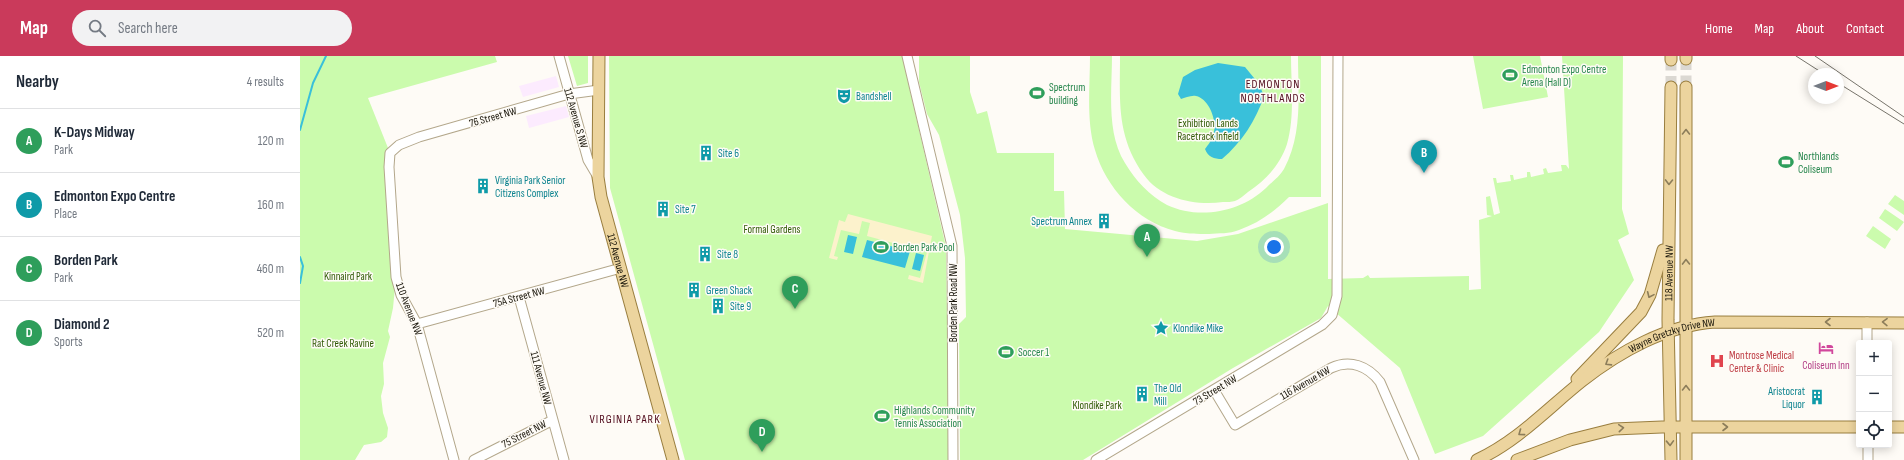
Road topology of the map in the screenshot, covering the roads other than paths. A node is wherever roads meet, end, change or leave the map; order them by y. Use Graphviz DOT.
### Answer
graph roads {
  1 [pos="559,56"];
  2 [pos="598,56"];
  3 [pos="907,56"];
  4 [pos="1338,56"];
  5 [pos="1671,87"];
  6 [pos="1686,87"];
  7 [pos="599,90"];
  8 [pos="569,94"];
  9 [pos="390,153"];
  10 [pos="598,177"];
  11 [pos="1668,216"];
  12 [pos="621,268"];
  13 [pos="519,297"];
  14 [pos="1867,322"];
  15 [pos="1904,323"];
  16 [pos="416,324"];
  17 [pos="1686,327"];
  18 [pos="1668,333"];
  19 [pos="1867,340"];
  20 [pos="1214,390"];
  21 [pos="1551,408"];
  22 [pos="553,420"];
  23 [pos="1669,427"];
  24 [pos="1686,427"];
  25 [pos="1856,427"];
  26 [pos="1892,427"];
  27 [pos="1904,427"];
  28 [pos="1868,448"];
  29 [pos="454,460"];
  30 [pos="474,460"];
  31 [pos="564,460"];
  32 [pos="673,460"];
  33 [pos="953,460"];
  34 [pos="1096,460"];
  35 [pos="1414,460"];
  36 [pos="1478,460"];
  37 [pos="1517,460"];
  38 [pos="1671,460"];
  39 [pos="1686,460"];
  40 [pos="1868,460"];
  1 -- 8 [label="street, 112 Avenue S NW"];
  2 -- 7 [label="main road, 112 Avenue NW"];
  3 -- 33 [label="street, Borden Park Road NW"];
  4 -- 20 [label="street, 73 Street NW"];
  5 -- 11 [label="main road, 118 Avenue NW, one-way"];
  17 -- 6 [label="main road, 118 Avenue NW, one-way"];
  7 -- 8 [label="street, 76 Street NW"];
  7 -- 10 [label="main road, 112 Avenue NW"];
  8 -- 9 [label="street, 76 Street NW"];
  8 -- 10 [label="street, 112 Avenue S NW"];
  9 -- 16 [label="street, 110 Avenue NW"];
  10 -- 12 [label="main road, 112 Avenue NW"];
  11 -- 18 [label="main road, 118 Avenue NW"];
  11 -- 21 [label="main road, one-way"];
  12 -- 13 [label="street, 75A Street NW"];
  12 -- 32 [label="main road, 112 Avenue NW"];
  13 -- 16 [label="street, 75A Street NW"];
  13 -- 22 [label="street, 111 Avenue NW"];
  15 -- 14 [label="main road, Wayne Gretzky Drive NW, one-way"];
  14 -- 17 [label="main road, Wayne Gretzky Drive NW, one-way"];
  14 -- 19 [label="street"];
  16 -- 29 [label="street, 110 Avenue NW"];
  17 -- 18 [label="main road, Wayne Gretzky Drive NW"];
  24 -- 17 [label="main road, 118 Avenue NW, one-way"];
  18 -- 21 [label="main road, Wayne Gretzky Drive NW, one-way"];
  18 -- 23 [label="main road, 118 Avenue NW"];
  20 -- 34 [label="street, 73 Street NW"];
  20 -- 35 [label="street, 116 Avenue NW"];
  21 -- 36 [label="main road, Wayne Gretzky Drive NW, one-way"];
  22 -- 30 [label="street, 75 Street NW"];
  22 -- 31 [label="street, 111 Avenue NW"];
  23 -- 24 [label="main road"];
  37 -- 23 [label="main road, one-way"];
  23 -- 38 [label="main road, 118 Avenue NW, one-way"];
  24 -- 25 [label="main road, one-way"];
  24 -- 39 [label="main road, 118 Avenue NW"];
  26 -- 27 [label="main road"];
  28 -- 40 [label="street"];
}
